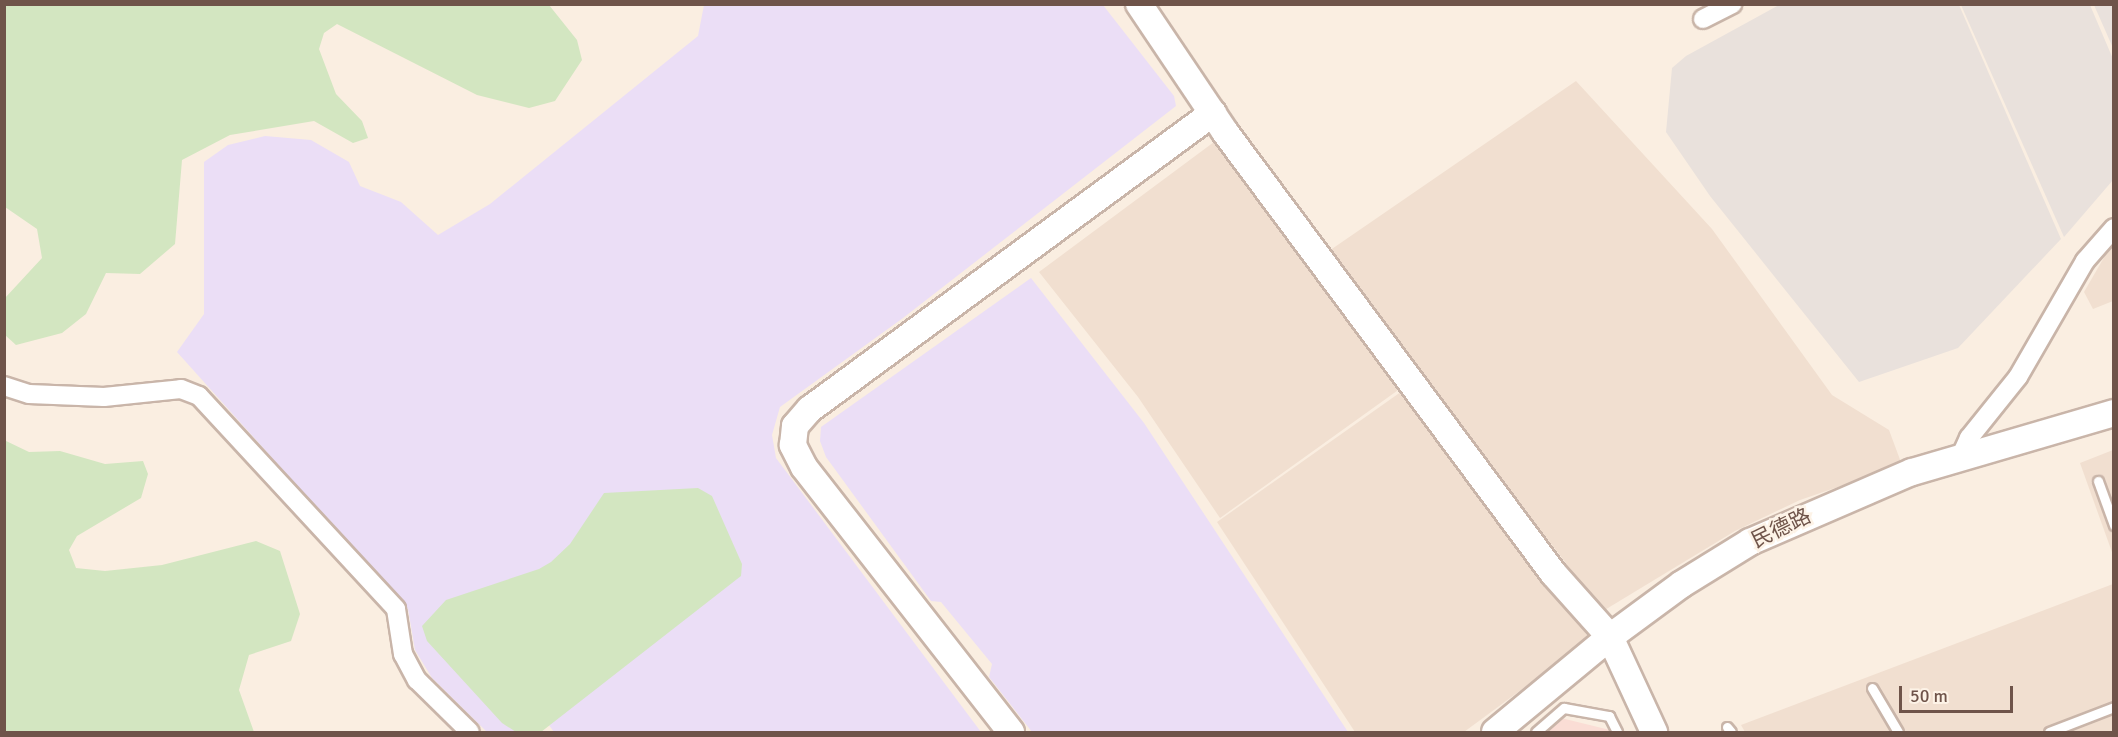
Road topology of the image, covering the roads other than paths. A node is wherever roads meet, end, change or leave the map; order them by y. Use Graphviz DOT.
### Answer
graph roads {
  1 [pos="1139,4"];
  2 [pos="1732,4"];
  3 [pos="1703,19"];
  4 [pos="1213,113"];
  5 [pos="2114,228"];
  6 [pos="4,386"];
  7 [pos="2114,413"];
  8 [pos="1960,458"];
  9 [pos="2098,481"];
  10 [pos="2114,525"];
  11 [pos="1610,637"];
  12 [pos="1872,688"];
  13 [pos="2114,707"];
  14 [pos="470,732"];
  15 [pos="1011,732"];
  16 [pos="1498,732"];
  17 [pos="1536,732"];
  18 [pos="1617,732"];
  19 [pos="1654,732"];
  20 [pos="1898,732"];
  21 [pos="2049,732"];
  1 -- 4 [label="street"];
  2 -- 3 [label="street"];
  4 -- 11 [label="street"];
  4 -- 15 [label="street"];
  5 -- 8 [label="street"];
  6 -- 14 [label="street"];
  7 -- 8 [label="street, 民德路"];
  8 -- 11 [label="street, 民德路"];
  9 -- 10 [label="lane"];
  11 -- 16 [label="street, 民德路"];
  11 -- 19 [label="street"];
  12 -- 20 [label="lane"];
  13 -- 21 [label="lane"];
  17 -- 18 [label="lane"];
}
